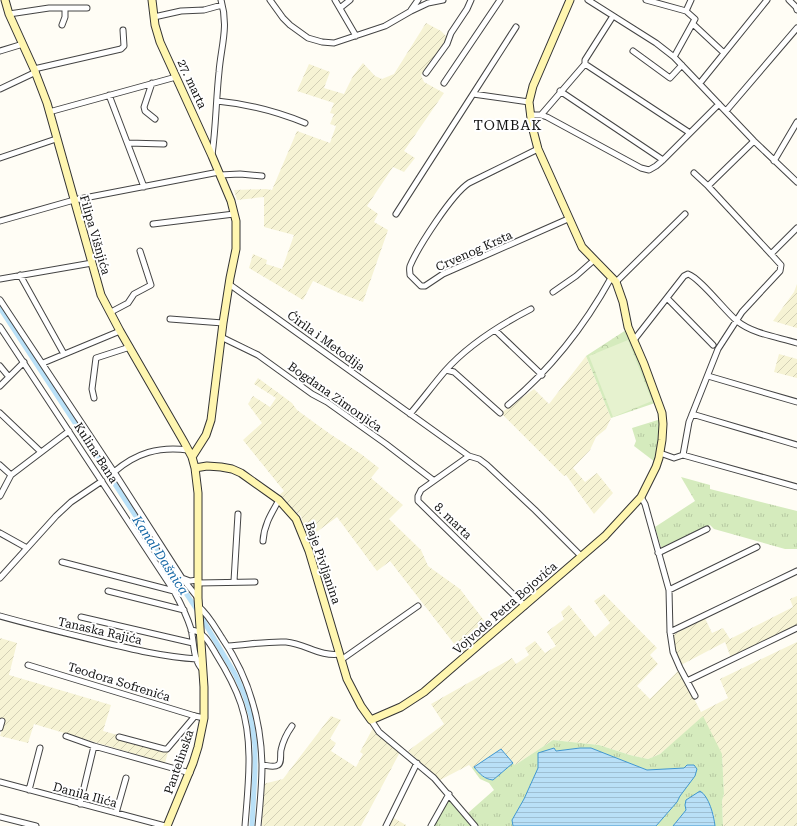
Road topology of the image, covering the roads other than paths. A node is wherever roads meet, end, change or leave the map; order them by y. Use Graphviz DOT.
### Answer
graph roads {
  1 [pos="5,0"];
  2 [pos="152,0"];
  3 [pos="270,0"];
  4 [pos="335,0"];
  5 [pos="350,0"];
  6 [pos="418,0"];
  7 [pos="443,0"];
  8 [pos="471,0"];
  9 [pos="500,0"];
  10 [pos="570,0"];
  11 [pos="588,0"];
  12 [pos="646,0"];
  13 [pos="691,0"];
  14 [pos="767,0"];
  15 [pos="790,1"];
  16 [pos="221,2"];
  17 [pos="797,7"];
  18 [pos="66,8"];
  19 [pos="87,8"];
  20 [pos="340,8"];
  21 [pos="410,11"];
  22 [pos="686,11"];
  23 [pos="9,14"];
  24 [pos="613,16"];
  25 [pos="154,17"];
  26 [pos="693,24"];
  27 [pos="62,26"];
  28 [pos="516,27"];
  29 [pos="797,28"];
  30 [pos="123,30"];
  31 [pos="356,36"];
  32 [pos="23,44"];
  33 [pos="0,51"];
  34 [pos="633,52"];
  35 [pos="724,53"];
  36 [pos="674,57"];
  37 [pos="585,64"];
  38 [pos="682,65"];
  39 [pos="35,71"];
  40 [pos="426,73"];
  41 [pos="176,77"];
  42 [pos="152,83"];
  43 [pos="444,83"];
  44 [pos="700,83"];
  45 [pos="0,89"];
  46 [pos="560,92"];
  47 [pos="473,94"];
  48 [pos="109,95"];
  49 [pos="217,101"];
  50 [pos="529,102"];
  51 [pos="720,104"];
  52 [pos="726,111"];
  53 [pos="49,112"];
  54 [pos="530,115"];
  55 [pos="541,115"];
  56 [pos="155,118"];
  57 [pos="797,122"];
  58 [pos="305,123"];
  59 [pos="690,133"];
  60 [pos="56,139"];
  61 [pos="754,141"];
  62 [pos="128,142"];
  63 [pos="164,144"];
  64 [pos="538,150"];
  65 [pos="212,156"];
  66 [pos="0,158"];
  67 [pos="663,160"];
  68 [pos="774,161"];
  69 [pos="694,173"];
  70 [pos="219,174"];
  71 [pos="262,176"];
  72 [pos="797,182"];
  73 [pos="708,186"];
  74 [pos="144,187"];
  75 [pos="74,200"];
  76 [pos="234,214"];
  77 [pos="396,214"];
  78 [pos="686,214"];
  79 [pos="568,219"];
  80 [pos="0,221"];
  81 [pos="153,224"];
  82 [pos="797,228"];
  83 [pos="140,251"];
  84 [pos="771,254"];
  85 [pos="593,261"];
  86 [pos="92,263"];
  87 [pos="20,275"];
  88 [pos="0,279"];
  89 [pos="613,280"];
  90 [pos="229,284"];
  91 [pos="553,292"];
  92 [pos="667,298"];
  93 [pos="0,300"];
  94 [pos="531,309"];
  95 [pos="111,312"];
  96 [pos="170,319"];
  97 [pos="737,321"];
  98 [pos="223,323"];
  99 [pos="0,327"];
  100 [pos="120,330"];
  101 [pos="494,330"];
  102 [pos="221,337"];
  103 [pos="634,340"];
  104 [pos="797,343"];
  105 [pos="714,345"];
  106 [pos="130,347"];
  107 [pos="64,354"];
  108 [pos="24,362"];
  109 [pos="43,363"];
  110 [pos="0,366"];
  111 [pos="446,370"];
  112 [pos="542,375"];
  113 [pos="708,376"];
  114 [pos="9,377"];
  115 [pos="0,386"];
  116 [pos="94,398"];
  117 [pos="797,402"];
  118 [pos="508,405"];
  119 [pos="0,413"];
  120 [pos="500,413"];
  121 [pos="410,414"];
  122 [pos="692,414"];
  123 [pos="69,431"];
  124 [pos="797,444"];
  125 [pos="188,450"];
  126 [pos="41,452"];
  127 [pos="660,453"];
  128 [pos="683,455"];
  129 [pos="469,456"];
  130 [pos="192,457"];
  131 [pos="0,465"];
  132 [pos="195,468"];
  133 [pos="114,472"];
  134 [pos="11,475"];
  135 [pos="433,480"];
  136 [pos="102,481"];
  137 [pos="797,487"];
  138 [pos="0,496"];
  139 [pos="641,497"];
  140 [pos="279,500"];
  141 [pos="238,514"];
  142 [pos="707,529"];
  143 [pos="0,533"];
  144 [pos="263,541"];
  145 [pos="757,547"];
  146 [pos="27,548"];
  147 [pos="658,553"];
  148 [pos="581,556"];
  149 [pos="62,562"];
  150 [pos="797,571"];
  151 [pos="0,578"];
  152 [pos="182,578"];
  153 [pos="198,581"];
  154 [pos="234,581"];
  155 [pos="255,582"];
  156 [pos="669,590"];
  157 [pos="108,591"];
  158 [pos="174,591"];
  159 [pos="198,598"];
  160 [pos="198,606"];
  161 [pos="418,606"];
  162 [pos="525,606"];
  163 [pos="184,610"];
  164 [pos="0,616"];
  165 [pos="81,617"];
  166 [pos="797,628"];
  167 [pos="191,630"];
  168 [pos="199,632"];
  169 [pos="670,632"];
  170 [pos="193,643"];
  171 [pos="228,646"];
  172 [pos="340,657"];
  173 [pos="197,659"];
  174 [pos="28,665"];
  175 [pos="203,669"];
  176 [pos="687,681"];
  177 [pos="695,696"];
  178 [pos="195,716"];
  179 [pos="204,718"];
  180 [pos="371,720"];
  181 [pos="2,721"];
  182 [pos="292,726"];
  183 [pos="0,728"];
  184 [pos="66,736"];
  185 [pos="119,737"];
  186 [pos="94,746"];
  187 [pos="40,748"];
  188 [pos="417,762"];
  189 [pos="262,765"];
  190 [pos="190,773"];
  191 [pos="126,778"];
  192 [pos="0,782"];
  193 [pos="29,790"];
  194 [pos="449,794"];
  195 [pos="80,804"];
  196 [pos="116,813"];
  197 [pos="0,817"];
  198 [pos="36,826"];
  199 [pos="166,826"];
  200 [pos="245,826"];
  201 [pos="258,826"];
  202 [pos="386,826"];
  203 [pos="431,826"];
  204 [pos="475,826"];
  1 -- 23 [label="street, Filipa Višnjića"];
  2 -- 25 [label="street, 27. marta"];
  3 -- 31 [label="street"];
  4 -- 20 [label="street"];
  5 -- 20 [label="street"];
  6 -- 21 [label="street"];
  7 -- 21 [label="street"];
  8 -- 40 [label="street"];
  9 -- 43 [label="street"];
  10 -- 50 [label="street, Vojvode Petra Bojovića"];
  11 -- 24 [label="street"];
  12 -- 22 [label="street"];
  13 -- 22 [label="street"];
  14 -- 35 [label="street"];
  15 -- 17 [label="street"];
  16 -- 25 [label="street"];
  16 -- 49 [label="street"];
  18 -- 19 [label="street"];
  18 -- 23 [label="street"];
  18 -- 27 [label="street"];
  20 -- 31 [label="street"];
  21 -- 31 [label="street"];
  22 -- 26 [label="street"];
  23 -- 32 [label="street, Filipa Višnjića"];
  24 -- 36 [label="street"];
  24 -- 37 [label="street"];
  25 -- 41 [label="street, 27. marta"];
  26 -- 35 [label="street"];
  26 -- 36 [label="street"];
  28 -- 47 [label="street"];
  29 -- 52 [label="street"];
  30 -- 39 [label="street"];
  32 -- 33 [label="street"];
  32 -- 39 [label="street, Filipa Višnjića"];
  34 -- 38 [label="street"];
  35 -- 44 [label="street"];
  36 -- 38 [label="street"];
  37 -- 46 [label="street"];
  37 -- 59 [label="street"];
  38 -- 44 [label="street"];
  39 -- 45 [label="street"];
  39 -- 53 [label="street, Filipa Višnjića"];
  41 -- 42 [label="street"];
  41 -- 65 [label="street, 27. marta"];
  42 -- 48 [label="street"];
  42 -- 56 [label="street"];
  44 -- 51 [label="street"];
  46 -- 55 [label="street"];
  46 -- 67 [label="street"];
  47 -- 50 [label="street"];
  47 -- 77 [label="street"];
  48 -- 53 [label="street"];
  48 -- 62 [label="street"];
  49 -- 58 [label="street"];
  49 -- 65 [label="street"];
  50 -- 54 [label="street, Vojvode Petra Bojovića"];
  51 -- 52 [label="street"];
  51 -- 59 [label="street"];
  52 -- 61 [label="street"];
  53 -- 60 [label="street, Filipa Višnjića"];
  54 -- 55 [label="street"];
  54 -- 64 [label="street, Vojvode Petra Bojovića"];
  55 -- 67 [label="street"];
  57 -- 68 [label="street"];
  59 -- 67 [label="street"];
  60 -- 66 [label="street"];
  60 -- 75 [label="street, Filipa Višnjića"];
  61 -- 68 [label="street"];
  61 -- 73 [label="street"];
  62 -- 63 [label="street"];
  62 -- 74 [label="street"];
  64 -- 79 [label="street, Vojvode Petra Bojovića"];
  64 -- 79 [label="street, Crvenog Krsta"];
  65 -- 70 [label="street, 27. marta"];
  68 -- 72 [label="street"];
  69 -- 73 [label="street"];
  70 -- 71 [label="street"];
  70 -- 74 [label="street"];
  70 -- 76 [label="street, 27. marta"];
  73 -- 84 [label="street"];
  74 -- 75 [label="street"];
  75 -- 80 [label="street"];
  75 -- 86 [label="street, Filipa Višnjića"];
  76 -- 81 [label="street"];
  76 -- 90 [label="street, 27. marta"];
  78 -- 89 [label="street"];
  79 -- 85 [label="street, Vojvode Petra Bojovića"];
  82 -- 84 [label="street"];
  83 -- 95 [label="street"];
  84 -- 97 [label="street"];
  85 -- 89 [label="street, Vojvode Petra Bojovića"];
  85 -- 91 [label="street"];
  86 -- 87 [label="street"];
  86 -- 95 [label="street, Filipa Višnjića"];
  87 -- 88 [label="street"];
  87 -- 107 [label="street"];
  89 -- 103 [label="street, Vojvode Petra Bojovića"];
  89 -- 112 [label="street"];
  90 -- 98 [label="street, 27. marta"];
  90 -- 121 [label="street, Ćirila i Metodija"];
  92 -- 97 [label="street"];
  92 -- 103 [label="street"];
  92 -- 105 [label="street"];
  93 -- 109 [label="street"];
  94 -- 101 [label="street"];
  95 -- 100 [label="street, Filipa Višnjića"];
  96 -- 98 [label="street"];
  97 -- 104 [label="street"];
  97 -- 113 [label="street"];
  98 -- 102 [label="street, 27. marta"];
  99 -- 108 [label="street, Kulina Bana"];
  100 -- 106 [label="street, Filipa Višnjića"];
  100 -- 107 [label="street"];
  101 -- 111 [label="street"];
  101 -- 112 [label="street"];
  102 -- 130 [label="street, 27. marta"];
  102 -- 135 [label="street, Bogdana Zimonjića"];
  103 -- 127 [label="street, Vojvode Petra Bojovića"];
  106 -- 116 [label="street"];
  106 -- 125 [label="street, Filipa Višnjića"];
  107 -- 109 [label="street"];
  108 -- 114 [label="street"];
  108 -- 123 [label="street, Kulina Bana"];
  109 -- 133 [label="street"];
  110 -- 114 [label="street"];
  111 -- 120 [label="street"];
  111 -- 121 [label="street"];
  112 -- 118 [label="street"];
  113 -- 117 [label="street"];
  113 -- 122 [label="street"];
  114 -- 115 [label="street"];
  119 -- 126 [label="street"];
  121 -- 129 [label="street, Ćirila i Metodija"];
  122 -- 124 [label="street"];
  122 -- 128 [label="street"];
  123 -- 126 [label="street"];
  123 -- 136 [label="street, Kulina Bana"];
  125 -- 130 [label="street, Filipa Višnjića"];
  125 -- 133 [label="street"];
  126 -- 134 [label="street"];
  127 -- 128 [label="street"];
  127 -- 139 [label="street, Vojvode Petra Bojovića"];
  128 -- 137 [label="street"];
  129 -- 135 [label="street, 8. marta"];
  129 -- 148 [label="street, Ćirila i Metodija"];
  130 -- 132 [label="street, Filipa Višnjića"];
  131 -- 134 [label="street"];
  132 -- 140 [label="street, Baje Pivljanina"];
  132 -- 153 [label="street, Filipa Višnjića"];
  133 -- 152 [label="street"];
  134 -- 138 [label="street"];
  135 -- 162 [label="street, 8. marta"];
  136 -- 146 [label="street"];
  136 -- 158 [label="street, Kulina Bana"];
  139 -- 147 [label="street"];
  139 -- 148 [label="street, Vojvode Petra Bojovića"];
  140 -- 144 [label="street"];
  140 -- 172 [label="street, Baje Pivljanina"];
  141 -- 154 [label="street"];
  142 -- 147 [label="street"];
  143 -- 146 [label="street"];
  145 -- 156 [label="street"];
  146 -- 151 [label="street"];
  147 -- 156 [label="street"];
  148 -- 162 [label="street, Vojvode Petra Bojovića"];
  149 -- 158 [label="street"];
  150 -- 169 [label="street"];
  152 -- 153 [label="street"];
  152 -- 159 [label="street"];
  153 -- 154 [label="street"];
  153 -- 159 [label="street, Filipa Višnjića"];
  154 -- 155 [label="street"];
  156 -- 169 [label="street"];
  157 -- 163 [label="street"];
  158 -- 163 [label="street, Kulina Bana"];
  159 -- 160 [label="street, Filipa Višnjića"];
  160 -- 168 [label="street, Pantelinska"];
  160 -- 171 [label="street"];
  161 -- 172 [label="street"];
  162 -- 180 [label="street, Vojvode Petra Bojovića"];
  163 -- 167 [label="street, Kulina Bana"];
  164 -- 173 [label="street, Tanaska Rajića"];
  165 -- 170 [label="street"];
  166 -- 176 [label="street"];
  167 -- 168 [label="street"];
  167 -- 170 [label="street, Kulina Bana"];
  168 -- 175 [label="street, Pantelinska"];
  168 -- 200 [label="street"];
  169 -- 176 [label="street"];
  170 -- 173 [label="street, Kulina Bana"];
  171 -- 172 [label="street"];
  171 -- 189 [label="street"];
  172 -- 180 [label="street, Baje Pivljanina"];
  173 -- 175 [label="street, Kulina Bana"];
  174 -- 178 [label="street, Teodora Sofrenića"];
  175 -- 179 [label="street, Pantelinska"];
  176 -- 177 [label="street"];
  178 -- 179 [label="street, Teodora Sofrenića"];
  178 -- 185 [label="street, Pantelinska"];
  179 -- 190 [label="street, Pantelinska"];
  180 -- 188 [label="street"];
  181 -- 183 [label="street"];
  182 -- 189 [label="street"];
  184 -- 186 [label="street"];
  186 -- 190 [label="street"];
  186 -- 195 [label="street"];
  187 -- 193 [label="street"];
  188 -- 194 [label="street"];
  188 -- 202 [label="street"];
  189 -- 201 [label="street"];
  190 -- 199 [label="street, Pantelinska"];
  191 -- 196 [label="street"];
  192 -- 193 [label="street, Danila Ilića"];
  193 -- 195 [label="street, Danila Ilića"];
  194 -- 203 [label="street"];
  194 -- 204 [label="street"];
  195 -- 196 [label="street, Danila Ilića"];
  196 -- 199 [label="street, Danila Ilića"];
  197 -- 198 [label="street"];
}
